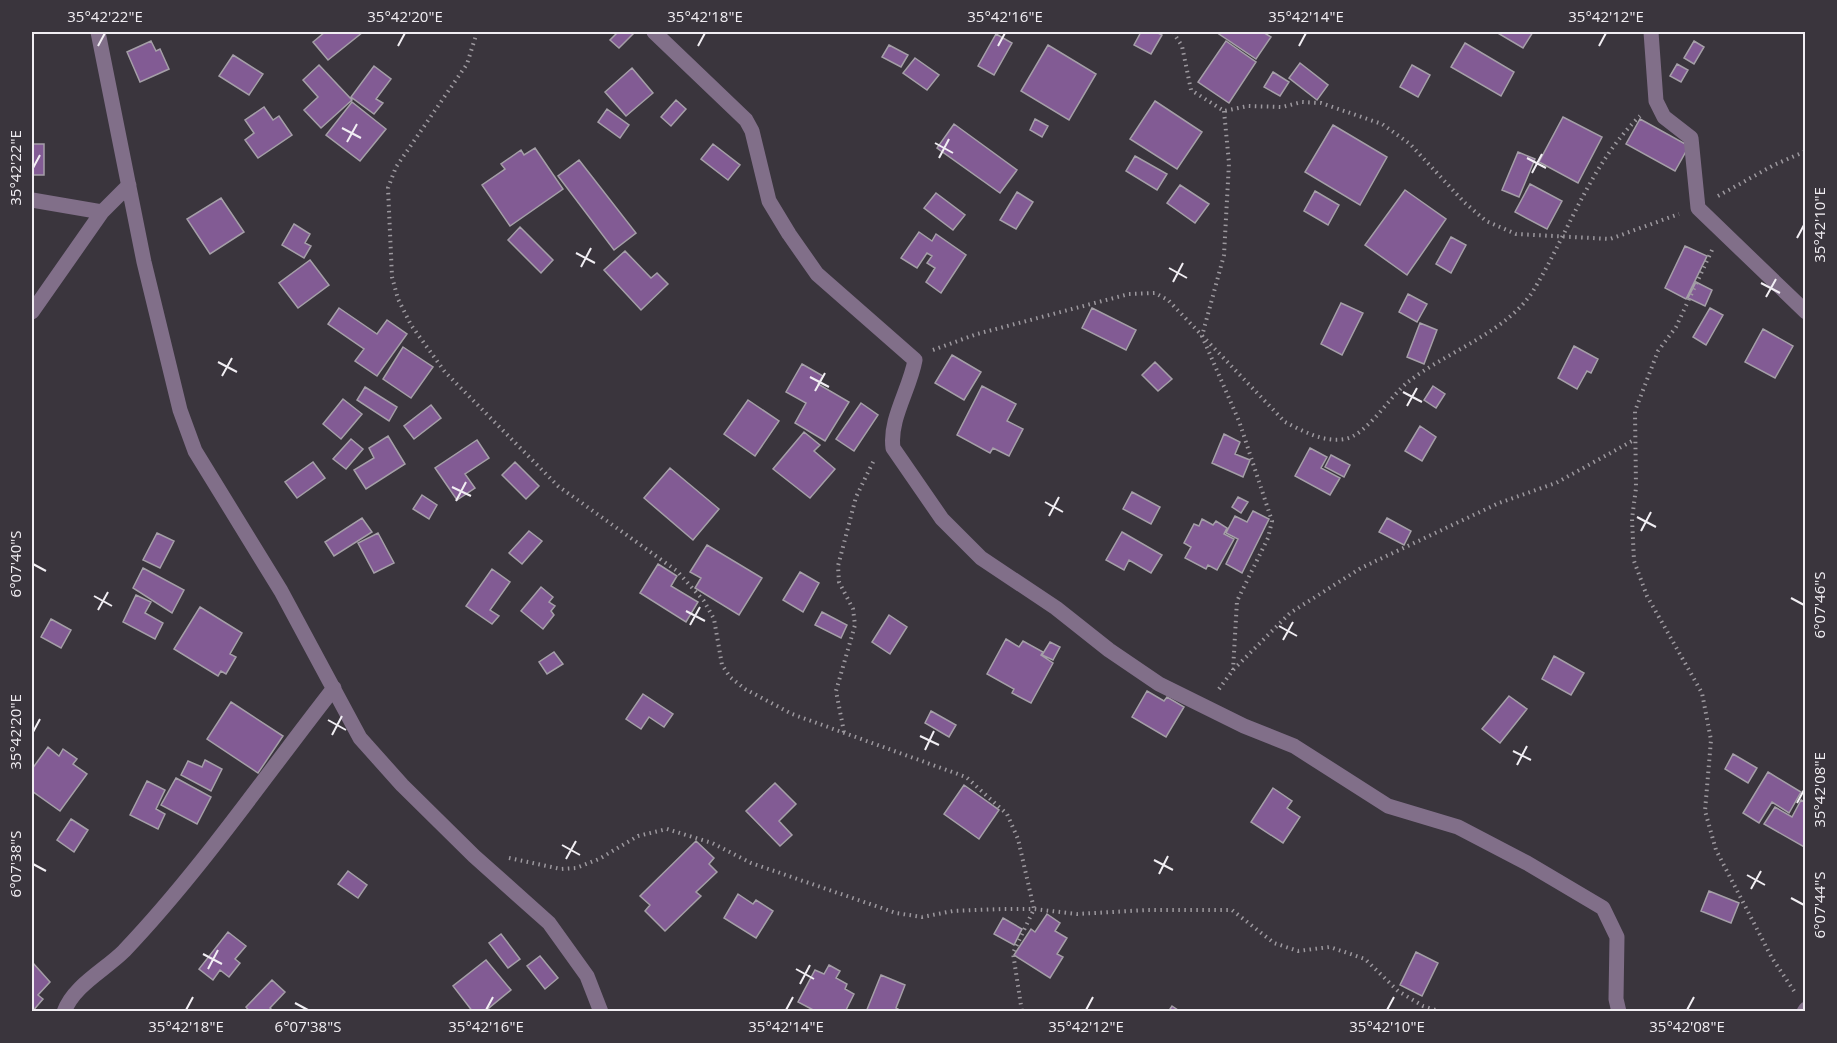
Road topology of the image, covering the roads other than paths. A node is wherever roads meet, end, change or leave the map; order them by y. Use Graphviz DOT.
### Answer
graph roads {
  1 [pos="98,32"];
  2 [pos="654,32"];
  3 [pos="1651,32"];
  4 [pos="129,185"];
  5 [pos="32,200"];
  6 [pos="102,212"];
  7 [pos="32,312"];
  8 [pos="1806,312"];
  9 [pos="334,688"];
  10 [pos="64,1011"];
  11 [pos="602,1011"];
  12 [pos="1619,1011"];
  1 -- 4 [label="street"];
  2 -- 12 [label="street"];
  3 -- 8 [label="street"];
  4 -- 6 [label="street"];
  4 -- 9 [label="street"];
  5 -- 6 [label="street"];
  6 -- 7 [label="street"];
  9 -- 10 [label="street"];
  9 -- 11 [label="street"];
}
